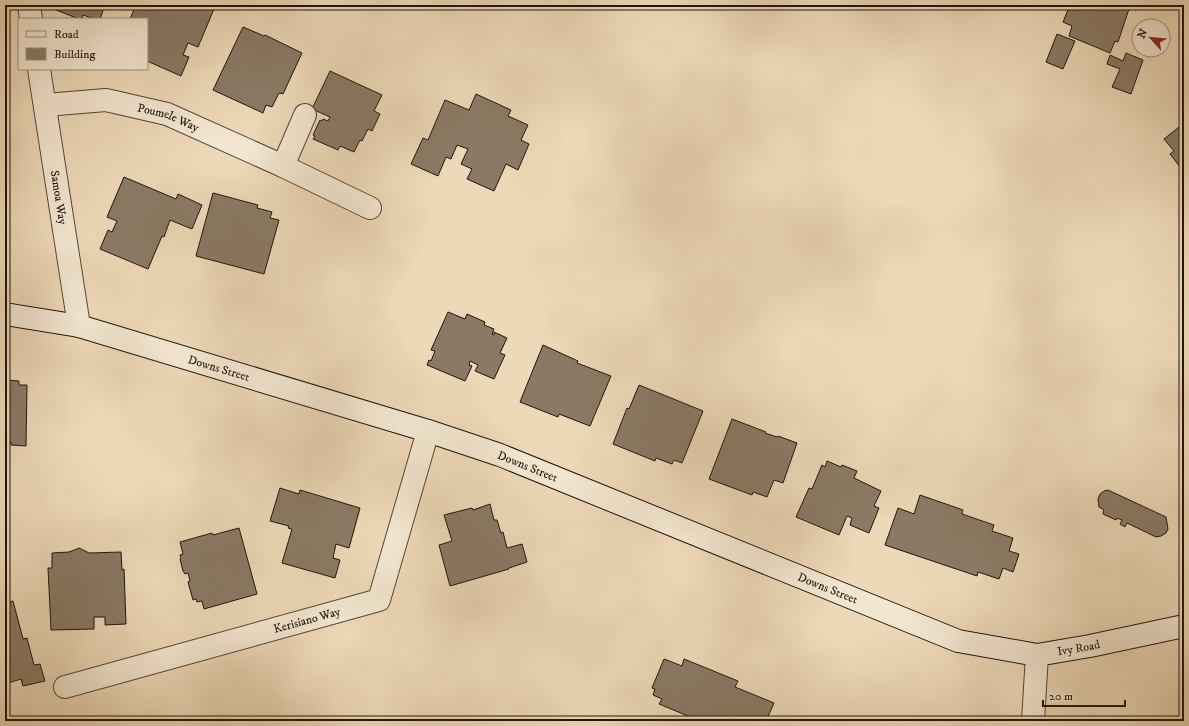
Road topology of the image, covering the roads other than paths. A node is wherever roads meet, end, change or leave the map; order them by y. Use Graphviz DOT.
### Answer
graph roads {
  1 [pos="29,5"];
  2 [pos="31,18"];
  3 [pos="39,70"];
  4 [pos="45,105"];
  5 [pos="306,115"];
  6 [pos="283,166"];
  7 [pos="370,208"];
  8 [pos="5,314"];
  9 [pos="79,326"];
  10 [pos="428,431"];
  11 [pos="1184,626"];
  12 [pos="1037,655"];
  13 [pos="65,687"];
  14 [pos="1033,721"];
  1 -- 2 [label="street"];
  3 -- 4 [label="street, Samoa Way"];
  4 -- 6 [label="street, Poumele Way"];
  4 -- 9 [label="street, Samoa Way"];
  5 -- 6 [label="street"];
  6 -- 7 [label="street, Poumele Way"];
  8 -- 9 [label="street, Downs Street"];
  9 -- 10 [label="street, Downs Street"];
  10 -- 12 [label="street, Downs Street"];
  10 -- 13 [label="street, Kerisiano Way"];
  11 -- 12 [label="street, Ivy Road"];
  12 -- 14 [label="street"];
}
